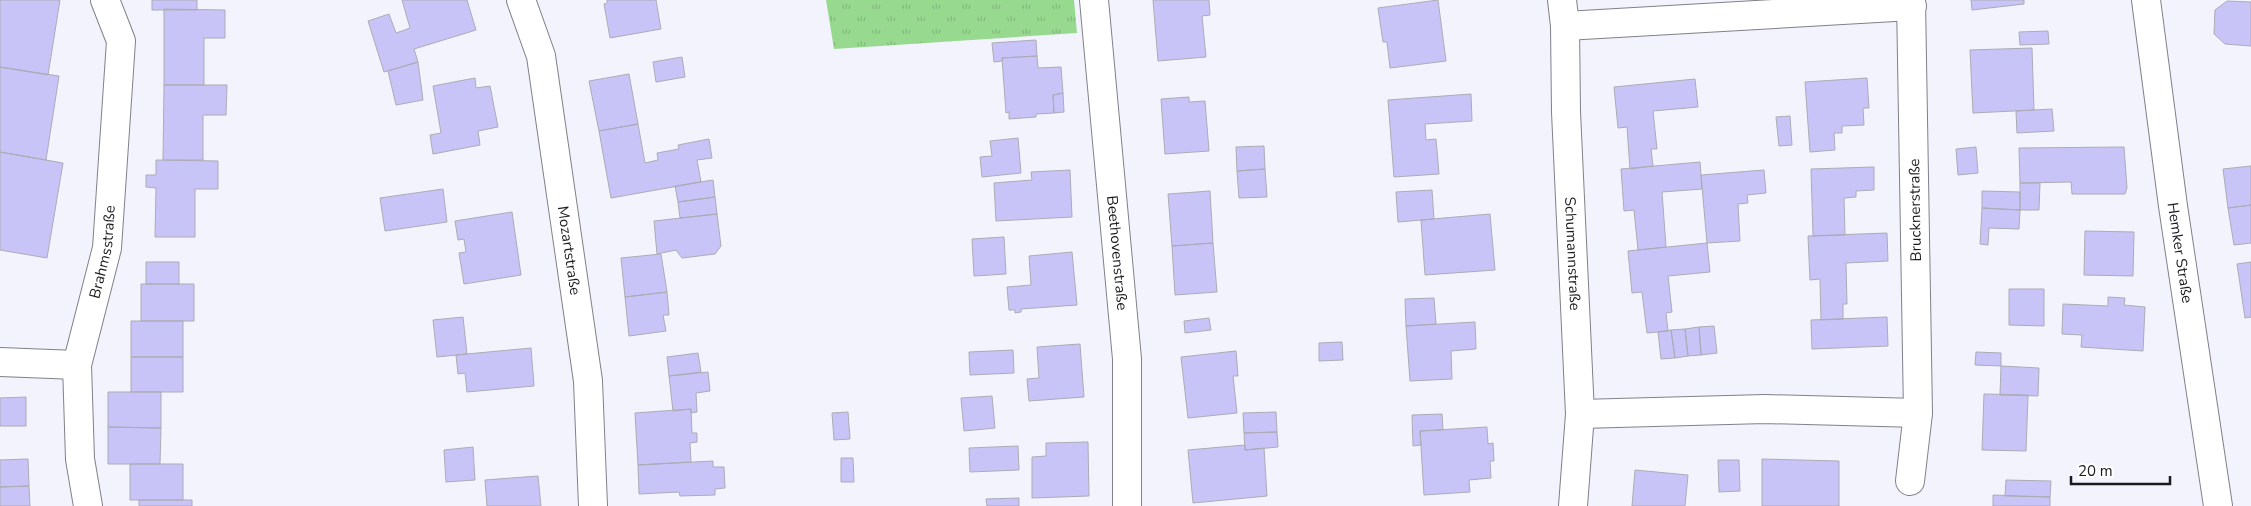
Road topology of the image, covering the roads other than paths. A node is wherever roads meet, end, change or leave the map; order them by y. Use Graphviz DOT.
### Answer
graph roads {
  1 [pos="104,0"];
  2 [pos="521,0"];
  3 [pos="1094,0"];
  4 [pos="2146,0"];
  5 [pos="1912,3"];
  6 [pos="1564,13"];
  7 [pos="0,362"];
  8 [pos="77,365"];
  9 [pos="1918,413"];
  10 [pos="1580,414"];
  11 [pos="1910,481"];
  12 [pos="88,506"];
  13 [pos="594,506"];
  14 [pos="1126,506"];
  15 [pos="1573,506"];
  16 [pos="2218,506"];
  1 -- 8 [label="street, Brahmsstraße"];
  2 -- 13 [label="street, Mozartstraße"];
  3 -- 14 [label="street, Beethovenstraße"];
  4 -- 16 [label="street, Hemker Straße"];
  5 -- 6 [label="street, Brucknerstraße"];
  5 -- 9 [label="street, Brucknerstraße"];
  6 -- 10 [label="street, Schumannstraße"];
  7 -- 8 [label="street"];
  8 -- 12 [label="street, Brahmsstraße"];
  9 -- 10 [label="street"];
  9 -- 11 [label="street, Brucknerstraße"];
  10 -- 15 [label="street, Schumannstraße"];
}
